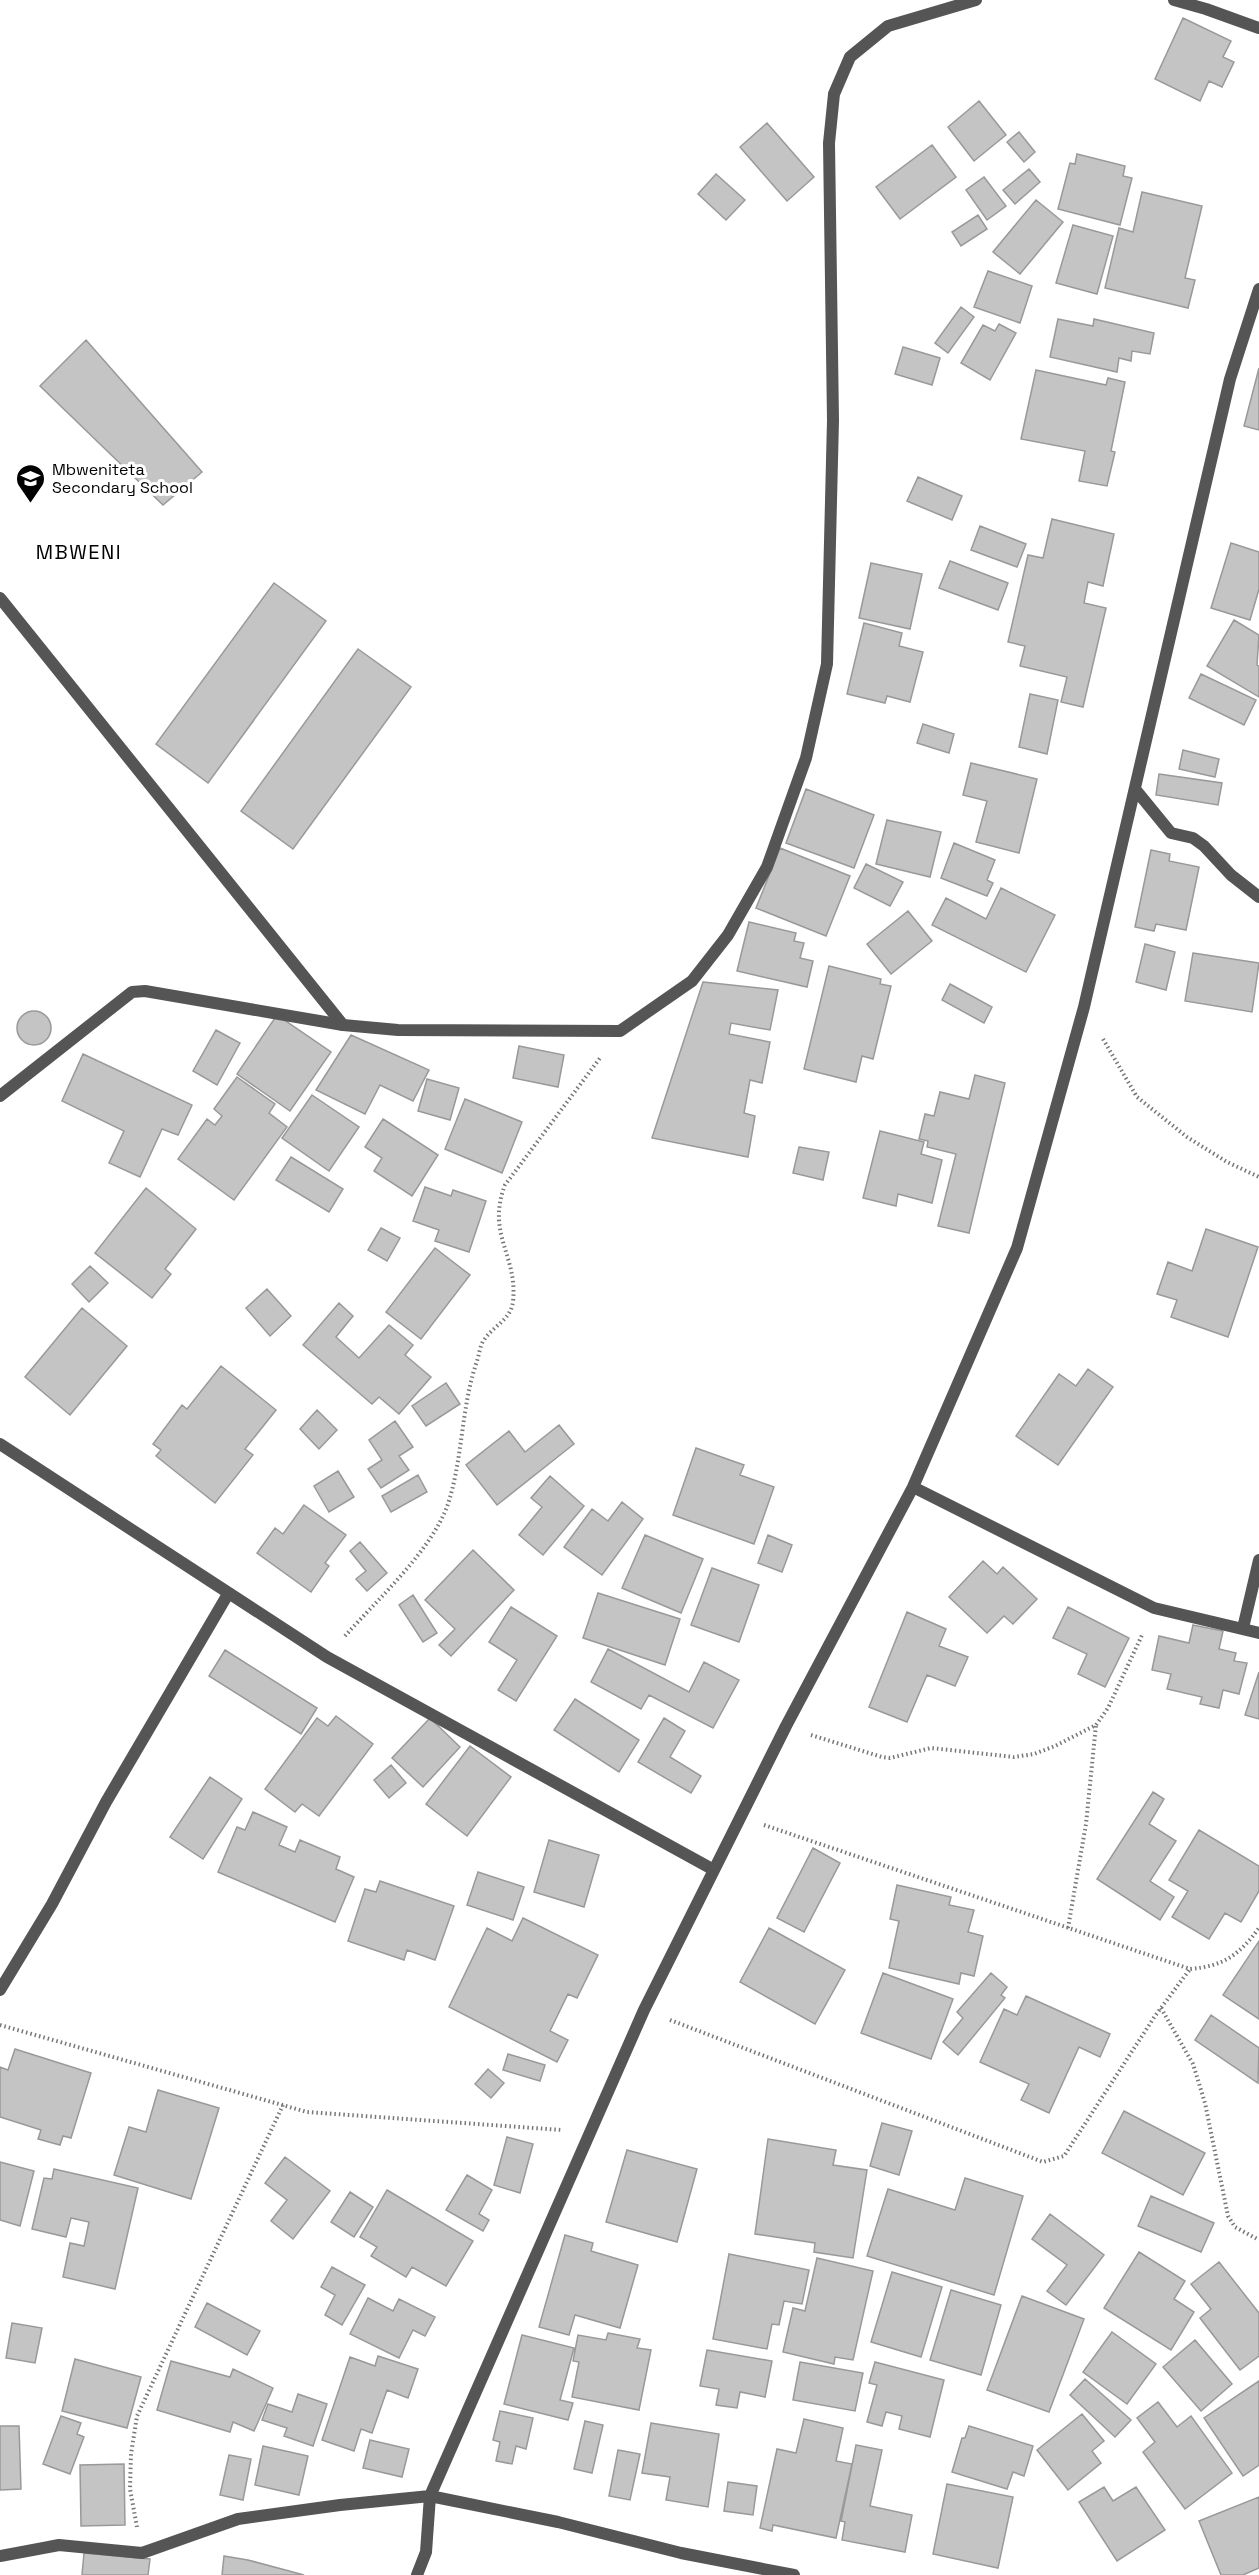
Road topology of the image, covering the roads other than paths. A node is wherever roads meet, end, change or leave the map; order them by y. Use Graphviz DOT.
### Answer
graph roads {
  1 [pos="976,0"];
  2 [pos="1174,0"];
  3 [pos="1259,28"];
  4 [pos="1259,289"];
  5 [pos="0,598"];
  6 [pos="1135,789"];
  7 [pos="1259,897"];
  8 [pos="343,1025"];
  9 [pos="0,1096"];
  10 [pos="0,1444"];
  11 [pos="913,1488"];
  12 [pos="1259,1560"];
  13 [pos="228,1594"];
  14 [pos="1243,1628"];
  15 [pos="1259,1633"];
  16 [pos="714,1870"];
  17 [pos="0,1990"];
  18 [pos="430,2496"];
  19 [pos="0,2556"];
  20 [pos="417,2575"];
  21 [pos="794,2575"];
  1 -- 8 [label="street"];
  2 -- 3 [label="street"];
  4 -- 6 [label="street"];
  5 -- 8 [label="street"];
  6 -- 7 [label="street"];
  6 -- 11 [label="street"];
  8 -- 9 [label="street"];
  10 -- 13 [label="street"];
  11 -- 14 [label="street"];
  11 -- 16 [label="street"];
  12 -- 14 [label="street"];
  13 -- 16 [label="street"];
  13 -- 17 [label="street"];
  14 -- 15 [label="street"];
  16 -- 18 [label="street"];
  18 -- 19 [label="street"];
  18 -- 20 [label="street"];
  18 -- 21 [label="street"];
}
